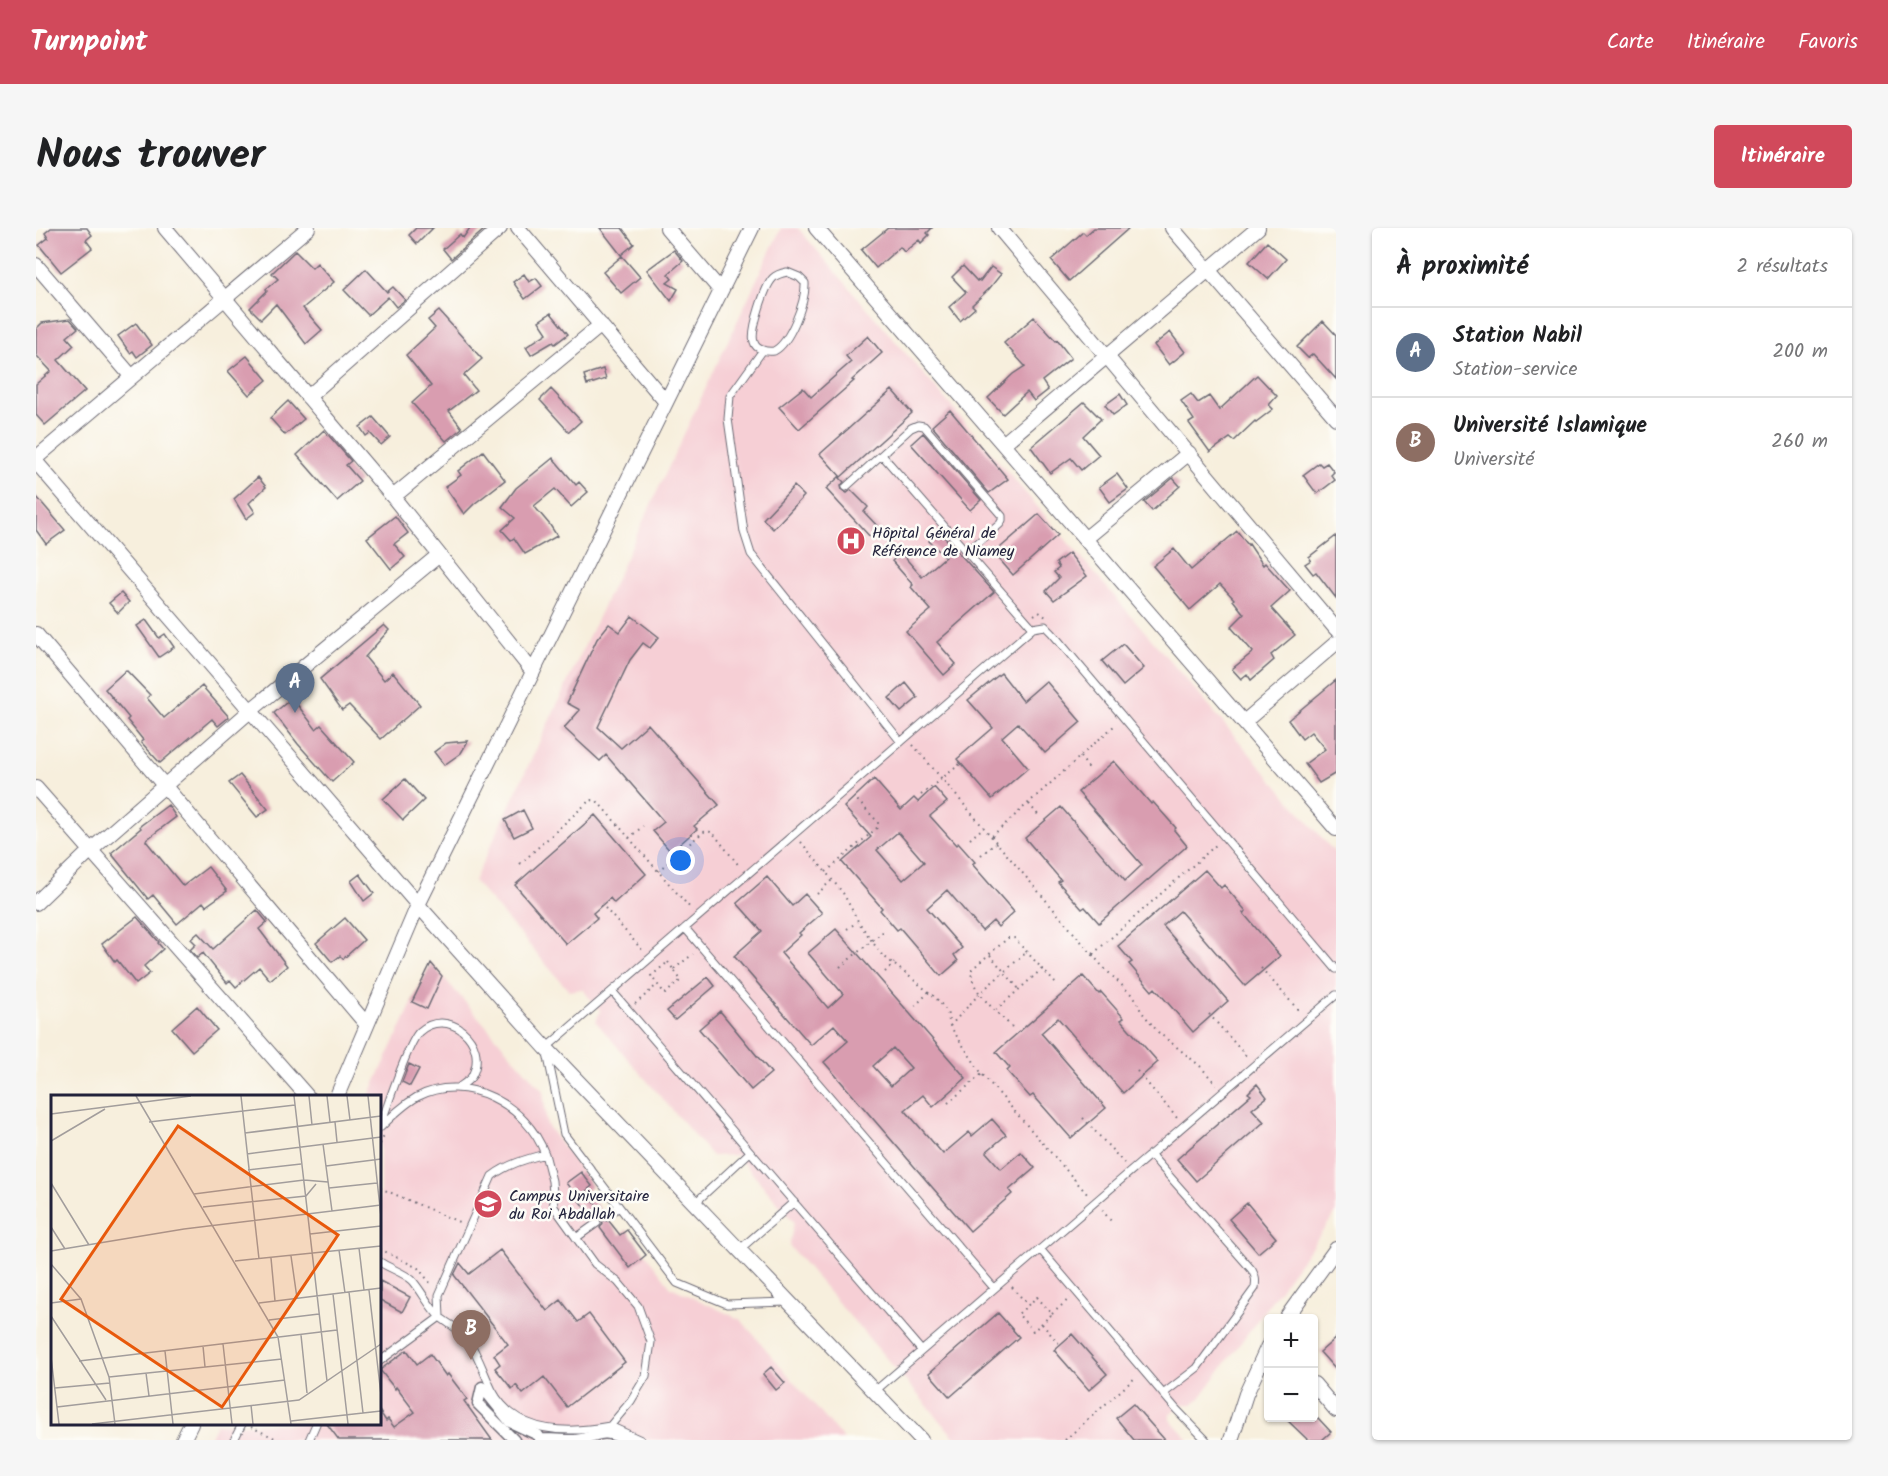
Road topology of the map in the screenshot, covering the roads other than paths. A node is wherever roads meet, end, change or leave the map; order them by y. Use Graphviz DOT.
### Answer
graph roads {
  1 [pos="165,228"];
  2 [pos="308,228"];
  3 [pos="500,228"];
  4 [pos="518,228"];
  5 [pos="667,228"];
  6 [pos="752,228"];
  7 [pos="816,228"];
  8 [pos="999,228"];
  9 [pos="1172,228"];
  10 [pos="1258,228"];
  11 [pos="36,265"];
  12 [pos="1209,270"];
  13 [pos="721,291"];
  14 [pos="225,299"];
  15 [pos="601,325"];
  16 [pos="763,350"];
  17 [pos="1107,356"];
  18 [pos="132,377"];
  19 [pos="308,397"];
  20 [pos="666,402"];
  21 [pos="1336,418"];
  22 [pos="1003,444"];
  23 [pos="1189,453"];
  24 [pos="882,455"];
  25 [pos="36,460"];
  26 [pos="846,487"];
  27 [pos="393,497"];
  28 [pos="1085,539"];
  29 [pos="967,552"];
  30 [pos="439,555"];
  31 [pos="1033,628"];
  32 [pos="1336,629"];
  33 [pos="36,634"];
  34 [pos="1336,644"];
  35 [pos="533,672"];
  36 [pos="250,711"];
  37 [pos="1244,722"];
  38 [pos="904,740"];
  39 [pos="165,786"];
  40 [pos="36,788"];
  41 [pos="1336,829"];
  42 [pos="91,850"];
  43 [pos="36,903"];
  44 [pos="418,905"];
  45 [pos="685,928"];
  46 [pos="1336,969"];
  47 [pos="612,991"];
  48 [pos="1336,995"];
  49 [pos="367,1024"];
  50 [pos="546,1048"];
  51 [pos="459,1088"];
  52 [pos="306,1095"];
  53 [pos="337,1095"];
  54 [pos="381,1125"];
  55 [pos="381,1127"];
  56 [pos="750,1152"];
  57 [pos="545,1154"];
  58 [pos="1150,1154"];
  59 [pos="794,1202"];
  60 [pos="695,1203"];
  61 [pos="619,1207"];
  62 [pos="606,1216"];
  63 [pos="597,1223"];
  64 [pos="576,1238"];
  65 [pos="1040,1249"];
  66 [pos="1336,1249"];
  67 [pos="740,1250"];
  68 [pos="381,1264"];
  69 [pos="994,1288"];
  70 [pos="789,1302"];
  71 [pos="1289,1314"];
  72 [pos="440,1317"];
  73 [pos="921,1350"];
  74 [pos="1264,1356"];
  75 [pos="381,1360"];
  76 [pos="1318,1389"];
  77 [pos="875,1390"];
  78 [pos="1163,1394"];
  79 [pos="1336,1410"];
  80 [pos="190,1425"];
  81 [pos="243,1425"];
  82 [pos="316,1425"];
  83 [pos="610,1426"];
  84 [pos="540,1439"];
  85 [pos="183,1440"];
  86 [pos="234,1440"];
  87 [pos="309,1440"];
  88 [pos="514,1440"];
  89 [pos="626,1440"];
  90 [pos="641,1440"];
  91 [pos="921,1440"];
  92 [pos="1206,1440"];
  93 [pos="1231,1440"];
  1 -- 14 [label="street"];
  2 -- 14 [label="street"];
  3 -- 19 [label="street"];
  4 -- 15 [label="street"];
  5 -- 13 [label="street"];
  6 -- 13 [label="street"];
  7 -- 22 [label="street"];
  8 -- 17 [label="street"];
  9 -- 12 [label="street"];
  10 -- 12 [label="street"];
  11 -- 18 [label="street"];
  12 -- 17 [label="street"];
  12 -- 21 [label="street"];
  13 -- 20 [label="street"];
  14 -- 18 [label="street"];
  14 -- 19 [label="street"];
  15 -- 20 [label="street"];
  15 -- 27 [label="street"];
  16 -- 16 [label="lane"];
  16 -- 38 [label="lane"];
  17 -- 22 [label="street"];
  17 -- 23 [label="street"];
  18 -- 25 [label="street"];
  19 -- 27 [label="street"];
  20 -- 35 [label="street"];
  22 -- 28 [label="street"];
  23 -- 28 [label="street"];
  23 -- 32 [label="street"];
  24 -- 26 [label="lane"];
  24 -- 29 [label="lane"];
  24 -- 29 [label="lane"];
  25 -- 36 [label="street"];
  27 -- 30 [label="street"];
  28 -- 37 [label="street"];
  29 -- 31 [label="lane"];
  30 -- 35 [label="street"];
  30 -- 36 [label="street"];
  31 -- 38 [label="lane"];
  31 -- 46 [label="lane"];
  33 -- 39 [label="street"];
  34 -- 37 [label="street"];
  35 -- 44 [label="street"];
  36 -- 39 [label="street"];
  36 -- 44 [label="street"];
  37 -- 41 [label="street"];
  38 -- 45 [label="lane"];
  39 -- 42 [label="street"];
  39 -- 49 [label="street"];
  40 -- 42 [label="street"];
  42 -- 43 [label="street"];
  42 -- 52 [label="street"];
  44 -- 49 [label="street"];
  44 -- 50 [label="street"];
  45 -- 47 [label="lane"];
  45 -- 69 [label="lane"];
  47 -- 50 [label="lane"];
  47 -- 56 [label="lane"];
  48 -- 58 [label="lane"];
  49 -- 53 [label="street"];
  50 -- 60 [label="street"];
  50 -- 61 [label="lane"];
  51 -- 54 [label="lane"];
  51 -- 55 [label="lane"];
  51 -- 57 [label="lane"];
  56 -- 59 [label="lane"];
  56 -- 60 [label="lane"];
  57 -- 64 [label="lane"];
  57 -- 72 [label="lane"];
  58 -- 65 [label="lane"];
  58 -- 78 [label="lane"];
  59 -- 67 [label="lane"];
  59 -- 73 [label="lane"];
  60 -- 67 [label="street"];
  61 -- 62 [label="lane"];
  61 -- 70 [label="lane"];
  63 -- 64 [label="lane"];
  64 -- 83 [label="lane"];
  65 -- 69 [label="lane"];
  65 -- 78 [label="lane"];
  66 -- 71 [label="street"];
  67 -- 70 [label="street"];
  68 -- 72 [label="lane"];
  69 -- 73 [label="lane"];
  70 -- 77 [label="street"];
  72 -- 75 [label="lane"];
  72 -- 83 [label="lane"];
  73 -- 77 [label="lane"];
  74 -- 93 [label="street"];
  76 -- 79 [label="street"];
  77 -- 91 [label="street"];
  78 -- 92 [label="lane"];
  80 -- 85 [label="street"];
  81 -- 86 [label="lane"];
  82 -- 87 [label="lane"];
  83 -- 90 [label="lane"];
  84 -- 88 [label="street"];
  84 -- 89 [label="street"];
}
